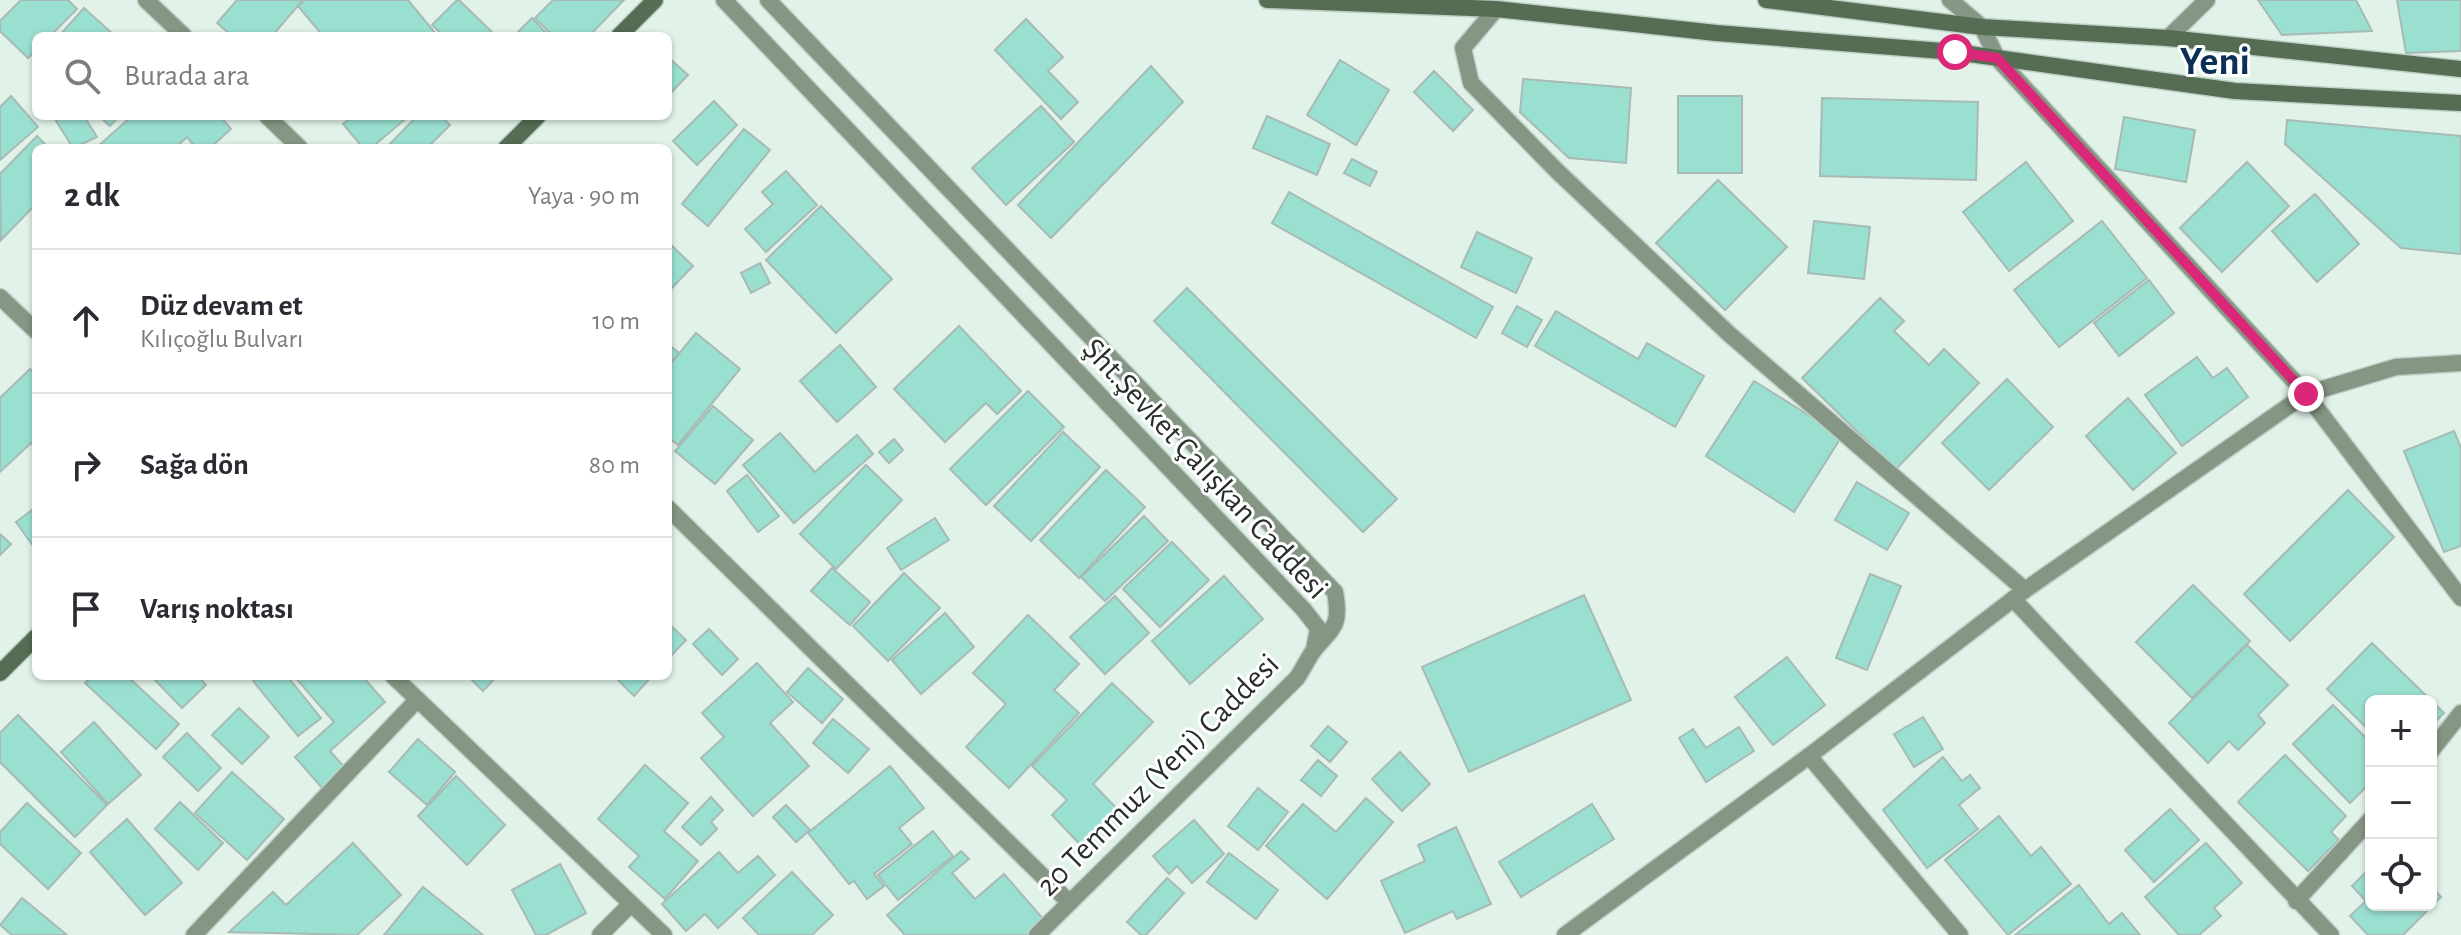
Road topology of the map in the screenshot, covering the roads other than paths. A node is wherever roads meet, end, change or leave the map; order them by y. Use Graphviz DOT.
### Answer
graph roads {
  1 [pos="146,0"];
  2 [pos="655,0"];
  3 [pos="724,0"];
  4 [pos="768,0"];
  5 [pos="1267,0"];
  6 [pos="1766,0"];
  7 [pos="1950,0"];
  8 [pos="2207,0"];
  9 [pos="1496,9"];
  10 [pos="1982,27"];
  11 [pos="180,32"];
  12 [pos="623,32"];
  13 [pos="2168,38"];
  14 [pos="1997,58"];
  15 [pos="2461,69"];
  16 [pos="2461,103"];
  17 [pos="271,120"];
  18 [pos="534,120"];
  19 [pos="296,144"];
  20 [pos="510,144"];
  21 [pos="0,297"];
  22 [pos="32,327"];
  23 [pos="2461,363"];
  24 [pos="2306,394"];
  25 [pos="672,512"];
  26 [pos="2019,594"];
  27 [pos="2461,598"];
  28 [pos="32,641"];
  29 [pos="1314,650"];
  30 [pos="0,673"];
  31 [pos="397,680"];
  32 [pos="417,700"];
  33 [pos="2461,713"];
  34 [pos="2437,743"];
  35 [pos="1809,756"];
  36 [pos="2365,826"];
  37 [pos="2296,901"];
  38 [pos="1069,902"];
  39 [pos="631,904"];
  40 [pos="194,935"];
  41 [pos="600,935"];
  42 [pos="664,935"];
  43 [pos="1037,935"];
  44 [pos="1565,935"];
  45 [pos="1960,935"];
  46 [pos="2331,935"];
  1 -- 11 [label="street"];
  2 -- 12 [label="street"];
  3 -- 29 [label="street, Şht.Şevket Çalışkan Caddesi"];
  4 -- 29 [label="street, Şht.Şevket Çalışkan Caddesi"];
  5 -- 9 [label="street"];
  6 -- 10 [label="street"];
  7 -- 10 [label="street"];
  8 -- 13 [label="street"];
  9 -- 14 [label="street"];
  9 -- 26 [label="street"];
  10 -- 13 [label="street"];
  10 -- 14 [label="street"];
  13 -- 15 [label="street"];
  14 -- 16 [label="street"];
  14 -- 24 [label="street"];
  17 -- 19 [label="street"];
  18 -- 20 [label="street"];
  21 -- 22 [label="street"];
  23 -- 24 [label="street"];
  24 -- 26 [label="street"];
  24 -- 27 [label="street"];
  25 -- 38 [label="street"];
  26 -- 35 [label="street"];
  26 -- 37 [label="street"];
  28 -- 30 [label="street"];
  29 -- 38 [label="street, 20 Temmuz (Yeni) Caddesi"];
  31 -- 32 [label="street"];
  32 -- 39 [label="street"];
  32 -- 40 [label="street"];
  33 -- 34 [label="street"];
  35 -- 44 [label="street"];
  35 -- 45 [label="street"];
  36 -- 37 [label="street"];
  37 -- 46 [label="street"];
  38 -- 43 [label="street, 20 Temmuz (Yeni) Caddesi"];
  39 -- 41 [label="street"];
  39 -- 42 [label="street"];
}
